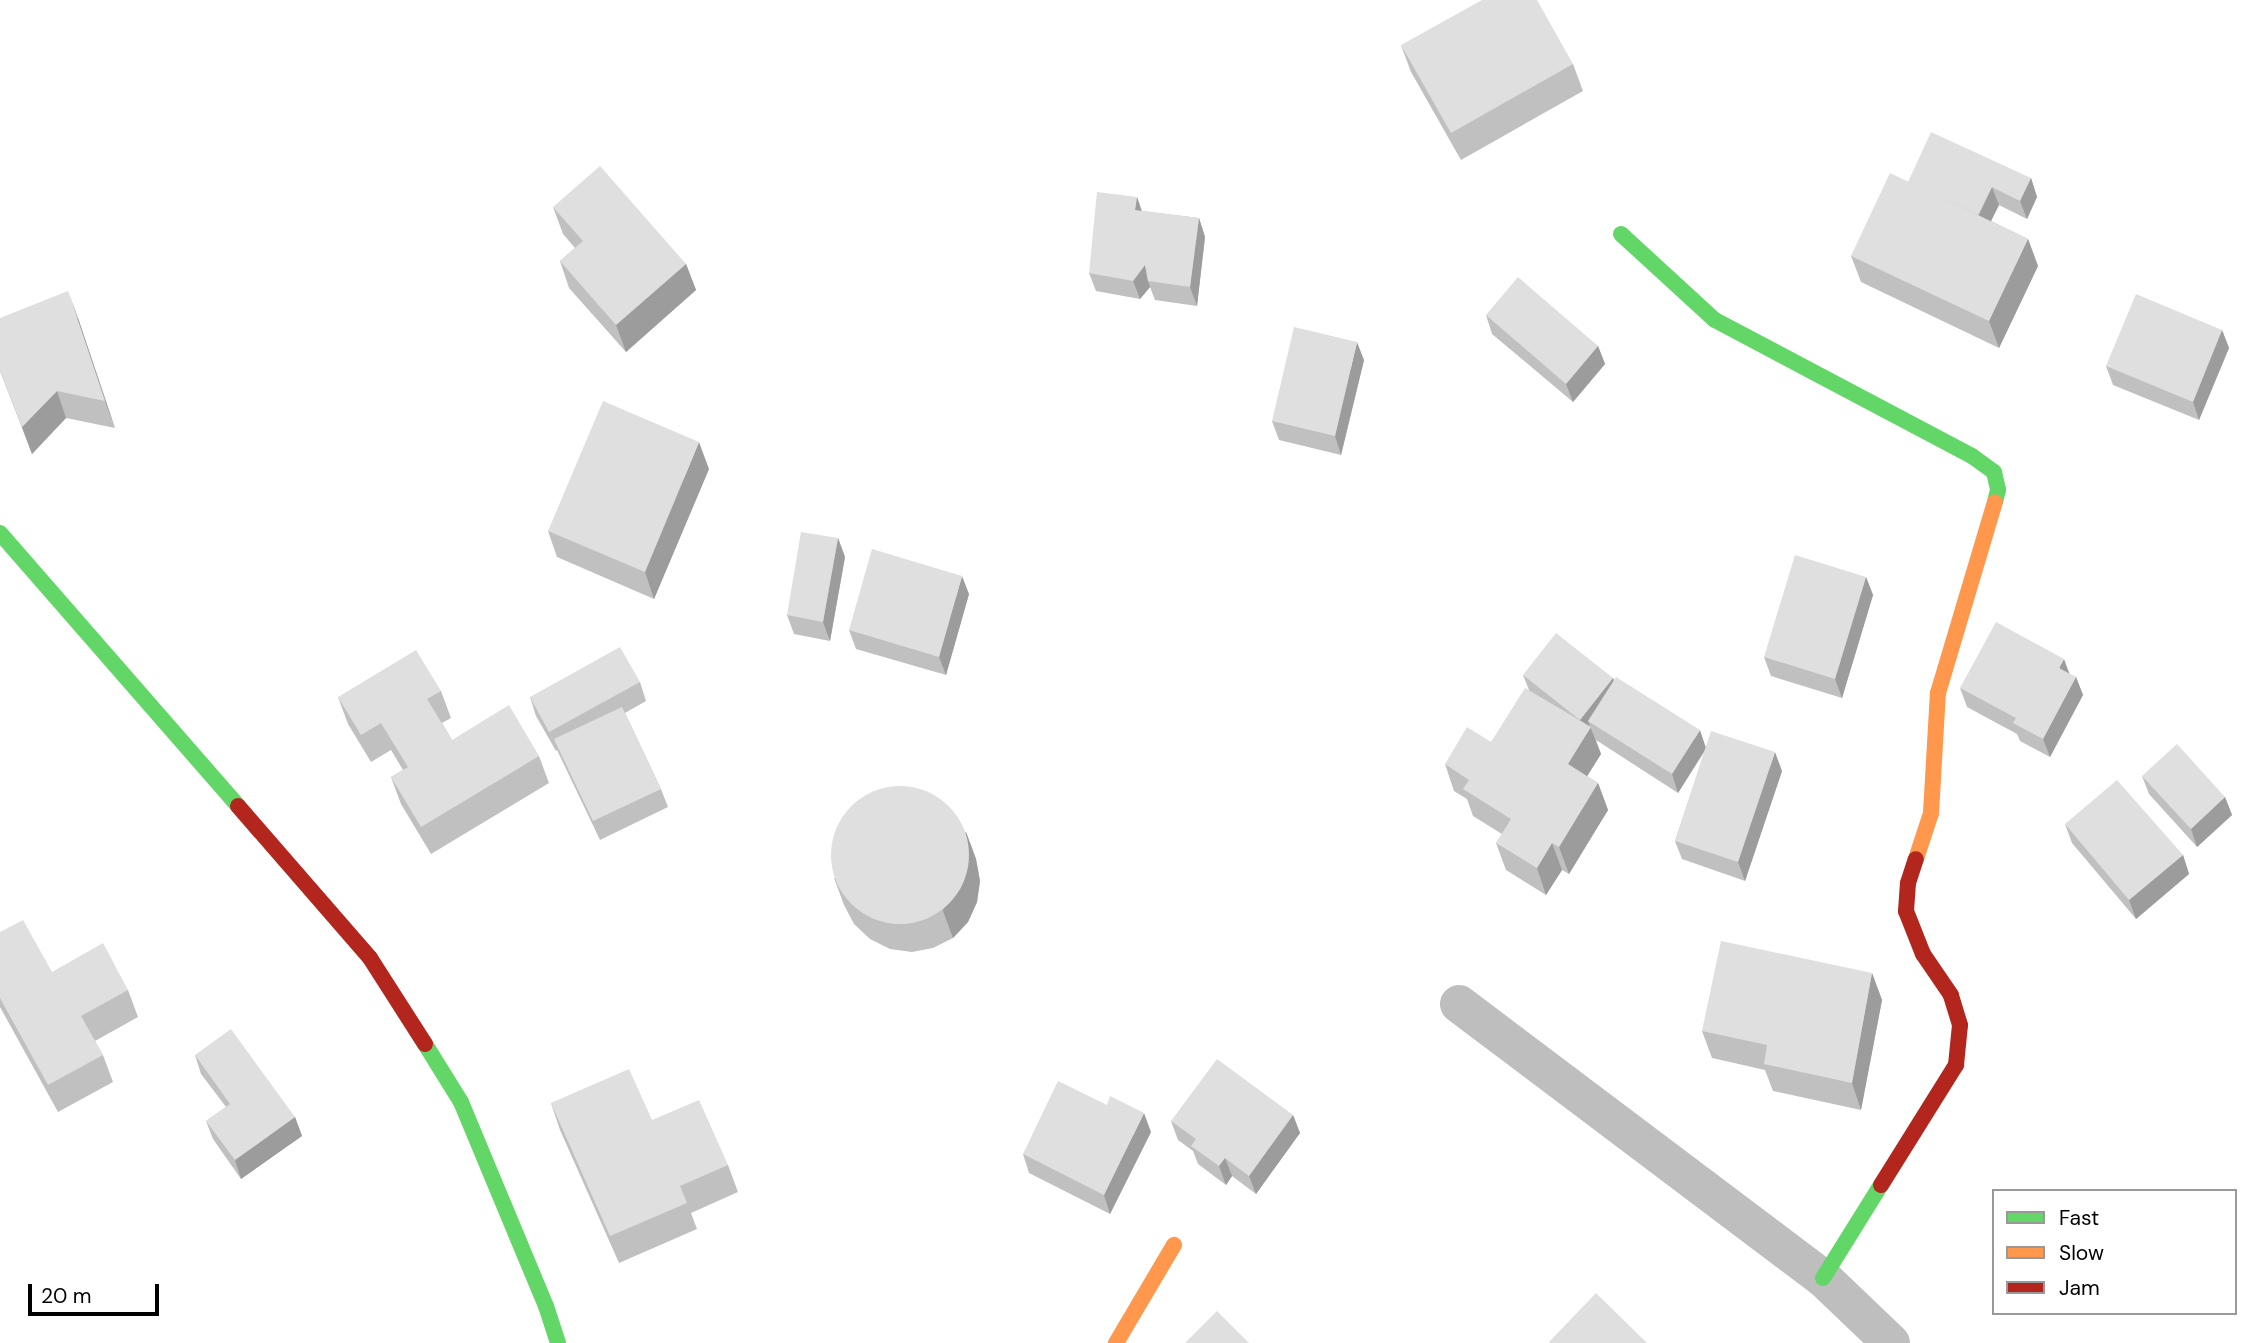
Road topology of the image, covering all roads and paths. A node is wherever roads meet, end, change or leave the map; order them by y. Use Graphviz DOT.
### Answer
graph roads {
  1 [pos="1621,234"];
  2 [pos="0,533"];
  3 [pos="1460,1004"];
  4 [pos="1174,1245"];
  5 [pos="1823,1278"];
  6 [pos="558,1343"];
  7 [pos="1116,1343"];
  8 [pos="1891,1343"];
  1 -- 5 [label="street"];
  2 -- 6 [label="street"];
  3 -- 5 [label="street"];
  4 -- 7 [label="street"];
  5 -- 8 [label="street"];
}
